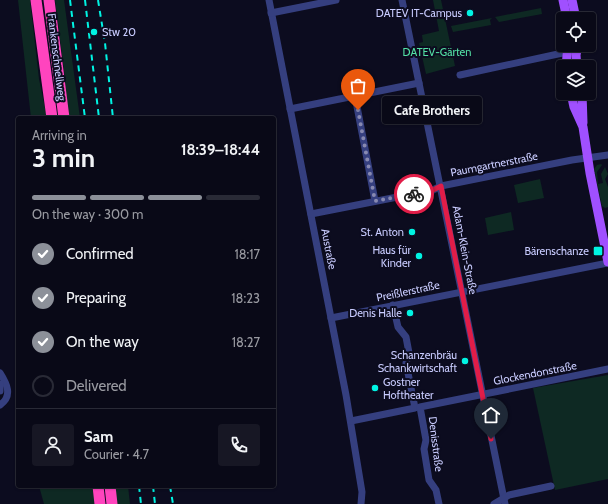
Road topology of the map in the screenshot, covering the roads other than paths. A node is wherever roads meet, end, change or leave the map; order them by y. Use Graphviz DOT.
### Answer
graph roads {
  1 [pos="36,0"];
  2 [pos="48,0"];
  3 [pos="269,0"];
  4 [pos="336,0"];
  5 [pos="402,0"];
  6 [pos="563,0"];
  7 [pos="572,0"];
  8 [pos="566,12"];
  9 [pos="575,12"];
  10 [pos="271,13"];
  11 [pos="556,52"];
  12 [pos="460,75"];
  13 [pos="419,83"];
  14 [pos="355,96"];
  15 [pos="572,100"];
  16 [pos="582,100"];
  17 [pos="290,109"];
  18 [pos="52,116"];
  19 [pos="64,116"];
  20 [pos="583,127"];
  21 [pos="608,155"];
  22 [pos="588,158"];
  23 [pos="441,186"];
  24 [pos="375,201"];
  25 [pos="312,214"];
  26 [pos="608,262"];
  27 [pos="462,291"];
  28 [pos="394,306"];
  29 [pos="331,318"];
  30 [pos="608,369"];
  31 [pos="1,379"];
  32 [pos="0,391"];
  33 [pos="482,395"];
  34 [pos="0,405"];
  35 [pos="417,408"];
  36 [pos="351,421"];
  37 [pos="551,486"];
  38 [pos="98,488"];
  39 [pos="110,488"];
  40 [pos="504,501"];
  41 [pos="100,504"];
  42 [pos="112,504"];
  43 [pos="361,504"];
  44 [pos="439,504"];
  45 [pos="494,504"];
  1 -- 18 [label="highway, Frankenschnellweg"];
  2 -- 19 [label="highway, Frankenschnellweg"];
  3 -- 10 [label="street, Austraße"];
  4 -- 10 [label="street"];
  5 -- 13 [label="street, Adam-Klein-Straße"];
  6 -- 8 [label="main road"];
  7 -- 9 [label="main road"];
  10 -- 17 [label="street, Austraße"];
  11 -- 12 [label="street"];
  13 -- 14 [label="street"];
  13 -- 23 [label="street, Adam-Klein-Straße"];
  14 -- 17 [label="street"];
  14 -- 24 [label="street"];
  15 -- 20 [label="main road"];
  16 -- 20 [label="main road"];
  17 -- 25 [label="street, Austraße"];
  20 -- 22 [label="main road"];
  21 -- 22 [label="street, Paumgartnerstraße"];
  22 -- 23 [label="street, Paumgartnerstraße"];
  22 -- 26 [label="main road"];
  23 -- 24 [label="street, Paumgartnerstraße"];
  23 -- 27 [label="street, Adam-Klein-Straße"];
  24 -- 25 [label="street, Paumgartnerstraße"];
  25 -- 29 [label="street, Austraße"];
  26 -- 27 [label="street, Preißlerstraße"];
  27 -- 28 [label="street, Preißlerstraße"];
  27 -- 33 [label="street, Adam-Klein-Straße"];
  28 -- 29 [label="street, Preißlerstraße"];
  28 -- 35 [label="street, Denisstraße"];
  29 -- 36 [label="street, Austraße"];
  30 -- 33 [label="street, Glockendonstraße"];
  31 -- 32 [label="street"];
  31 -- 34 [label="street"];
  33 -- 35 [label="street, Glockendonstraße"];
  33 -- 40 [label="street, Adam-Klein-Straße"];
  35 -- 36 [label="street, Glockendonstraße"];
  35 -- 44 [label="street, Denisstraße"];
  36 -- 43 [label="street, Austraße"];
  37 -- 40 [label="street"];
  38 -- 41 [label="highway"];
  39 -- 42 [label="highway"];
  40 -- 45 [label="street"];
}
